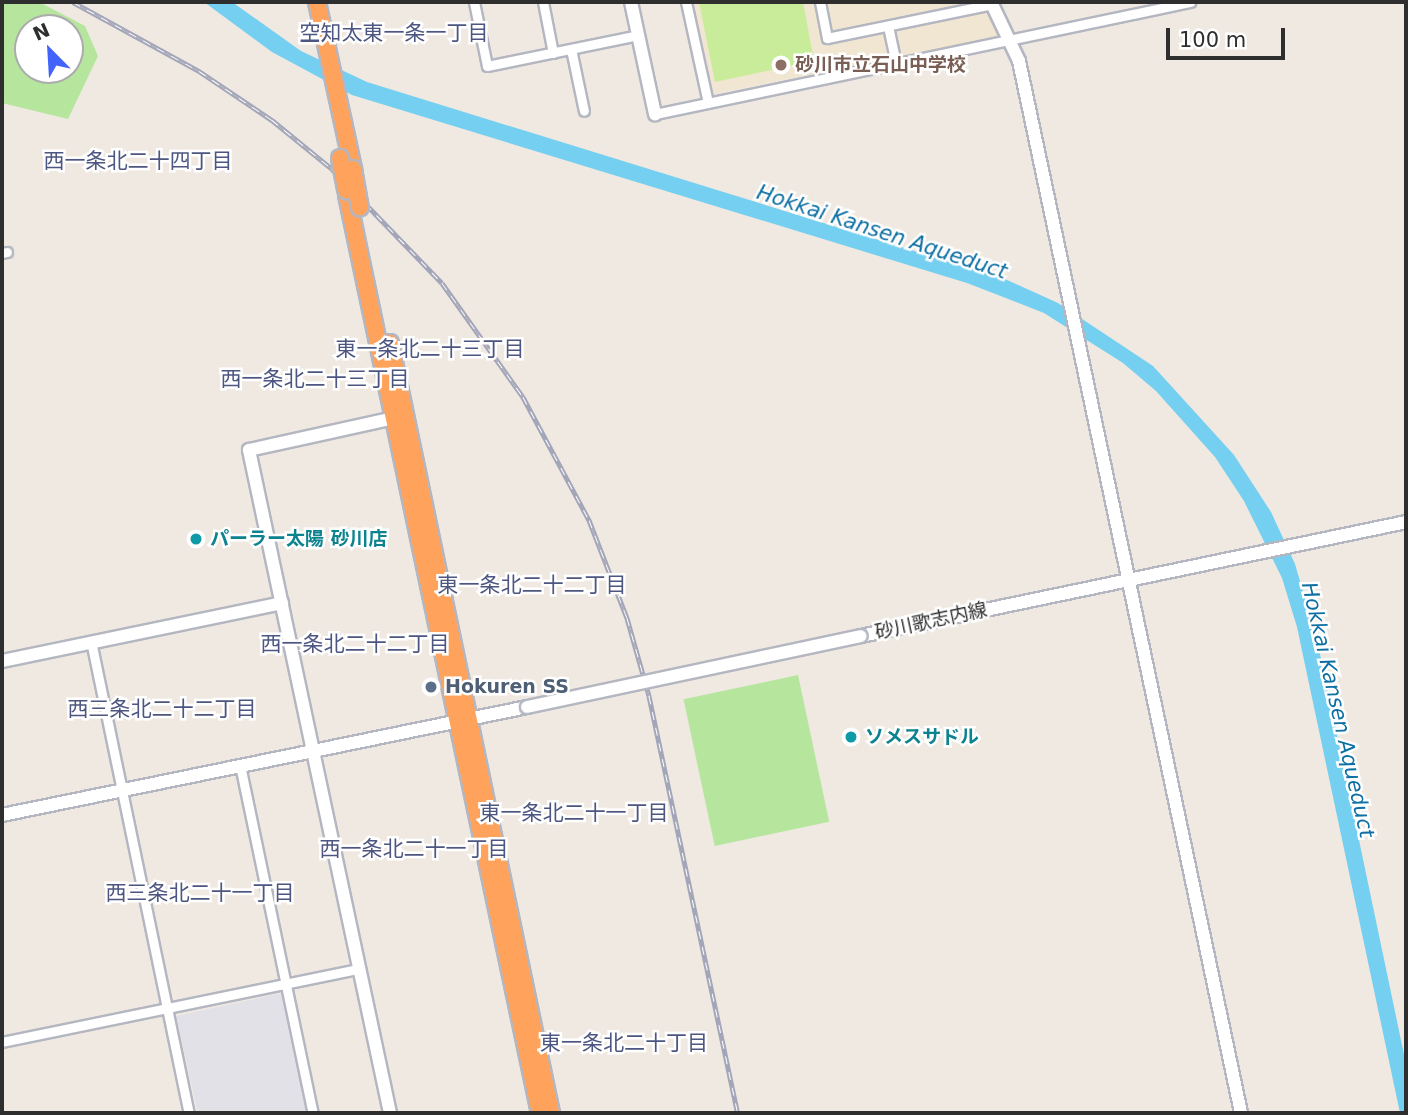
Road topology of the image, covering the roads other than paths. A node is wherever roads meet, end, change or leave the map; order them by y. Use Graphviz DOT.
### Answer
graph roads {
  1 [pos="307,2"];
  2 [pos="317,2"];
  3 [pos="474,2"];
  4 [pos="542,2"];
  5 [pos="631,2"];
  6 [pos="686,2"];
  7 [pos="820,2"];
  8 [pos="1190,2"];
  9 [pos="992,3"];
  10 [pos="888,26"];
  11 [pos="638,35"];
  12 [pos="320,40"];
  13 [pos="1012,40"];
  14 [pos="571,49"];
  15 [pos="553,53"];
  16 [pos="896,64"];
  17 [pos="332,97"];
  18 [pos="708,103"];
  19 [pos="584,111"];
  20 [pos="654,114"];
  21 [pos="394,418"];
  22 [pos="1406,522"];
  23 [pos="1128,579"];
  24 [pos="282,603"];
  25 [pos="91,641"];
  26 [pos="2,661"];
  27 [pos="463,720"];
  28 [pos="313,750"];
  29 [pos="240,765"];
  30 [pos="120,790"];
  31 [pos="2,815"];
  32 [pos="359,969"];
  33 [pos="287,984"];
  34 [pos="167,1009"];
  35 [pos="2,1042"];
  36 [pos="189,1113"];
  37 [pos="313,1113"];
  38 [pos="390,1113"];
  39 [pos="540,1113"];
  40 [pos="551,1113"];
  41 [pos="1241,1113"];
  1 -- 12 [label="highway"];
  2 -- 12 [label="highway"];
  3 -- 15 [label="street"];
  4 -- 15 [label="street"];
  5 -- 11 [label="street"];
  6 -- 18 [label="street"];
  7 -- 10 [label="street"];
  8 -- 13 [label="street"];
  9 -- 10 [label="street"];
  9 -- 13 [label="street"];
  10 -- 16 [label="street"];
  11 -- 14 [label="street"];
  11 -- 20 [label="street"];
  12 -- 17 [label="highway"];
  13 -- 16 [label="street"];
  13 -- 23 [label="street"];
  14 -- 15 [label="street"];
  14 -- 19 [label="street"];
  16 -- 18 [label="street"];
  17 -- 21 [label="highway, bridge"];
  17 -- 27 [label="highway, bridge"];
  18 -- 20 [label="street"];
  21 -- 24 [label="street"];
  21 -- 27 [label="highway"];
  22 -- 23 [label="street, 砂川歌志内線"];
  23 -- 27 [label="street, 砂川歌志内線, bridge"];
  23 -- 41 [label="street"];
  24 -- 25 [label="street"];
  24 -- 28 [label="street"];
  25 -- 26 [label="street"];
  25 -- 30 [label="street"];
  27 -- 28 [label="street, 砂川歌志内線"];
  27 -- 39 [label="highway"];
  27 -- 40 [label="highway"];
  28 -- 29 [label="street, 砂川歌志内線"];
  28 -- 32 [label="street"];
  29 -- 30 [label="street, 砂川歌志内線"];
  29 -- 33 [label="street"];
  30 -- 31 [label="street, 砂川歌志内線"];
  30 -- 34 [label="street"];
  32 -- 33 [label="street"];
  32 -- 38 [label="street"];
  33 -- 34 [label="street"];
  33 -- 37 [label="street"];
  34 -- 35 [label="street"];
  34 -- 36 [label="street"];
}
